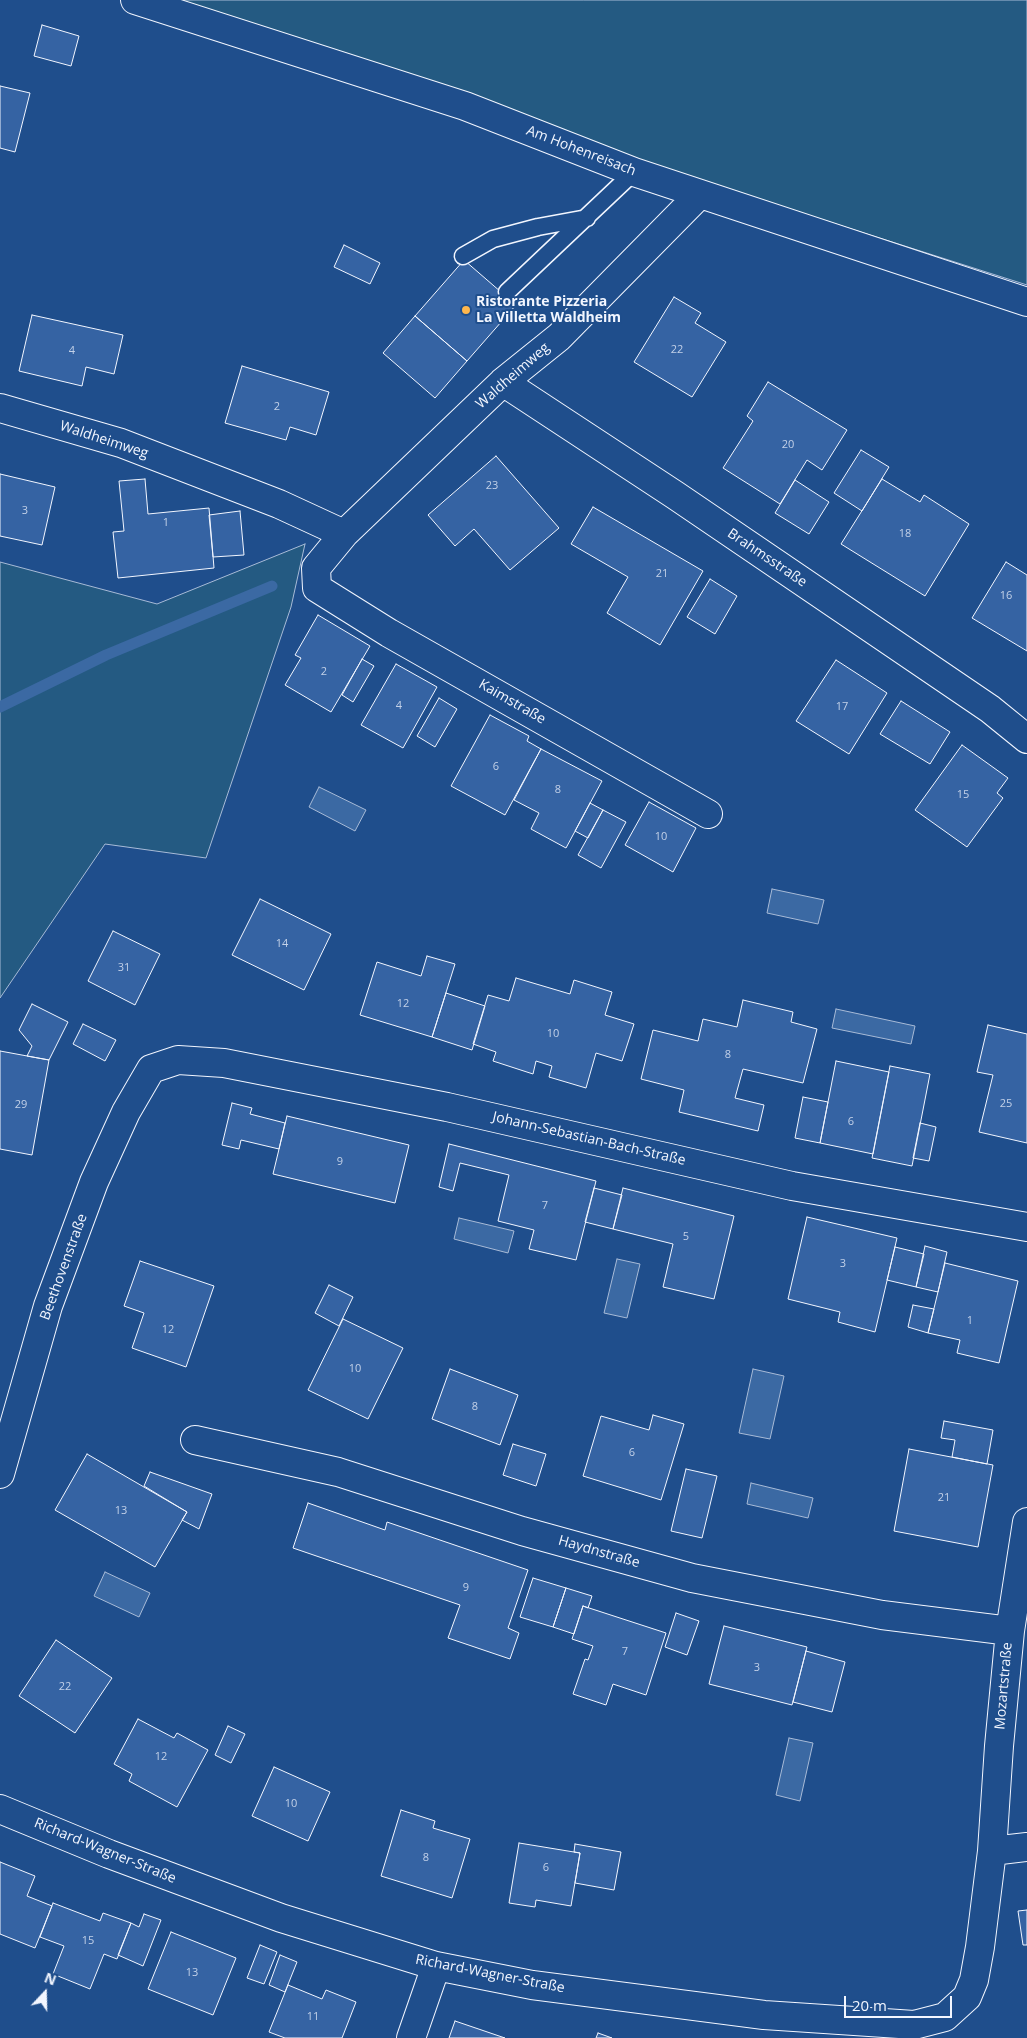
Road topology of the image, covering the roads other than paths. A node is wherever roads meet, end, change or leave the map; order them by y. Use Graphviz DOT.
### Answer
graph roads {
  1 [pos="135,0"];
  2 [pos="634,172"];
  3 [pos="700,194"];
  4 [pos="587,218"];
  5 [pos="463,256"];
  6 [pos="507,292"];
  7 [pos="1027,302"];
  8 [pos="502,382"];
  9 [pos="0,408"];
  10 [pos="344,534"];
  11 [pos="317,588"];
  12 [pos="1027,739"];
  13 [pos="708,814"];
  14 [pos="151,1069"];
  15 [pos="1027,1227"];
  16 [pos="196,1440"];
  17 [pos="0,1474"];
  18 [pos="1027,1522"];
  19 [pos="1010,1631"];
  20 [pos="0,1809"];
  21 [pos="1027,1847"];
  22 [pos="992,1851"];
  23 [pos="436,1966"];
  24 [pos="967,1997"];
  25 [pos="411,2038"];
  1 -- 2 [label="street, Am Hohenreisach"];
  2 -- 3 [label="street, Am Hohenreisach"];
  2 -- 4 [label="lane"];
  3 -- 7 [label="street, Am Hohenreisach"];
  3 -- 8 [label="street, Waldheimweg"];
  4 -- 5 [label="lane"];
  4 -- 6 [label="lane"];
  8 -- 10 [label="street, Waldheimweg"];
  8 -- 12 [label="street, Brahmsstraße"];
  9 -- 10 [label="street, Waldheimweg"];
  10 -- 11 [label="street, Waldheimweg"];
  11 -- 13 [label="street, Kaimstraße"];
  14 -- 15 [label="street, Johann-Sebastian-Bach-Straße"];
  14 -- 17 [label="street, Beethovenstraße"];
  16 -- 19 [label="street, Haydnstraße"];
  18 -- 19 [label="street, Mozartstraße"];
  19 -- 22 [label="street, Mozartstraße"];
  20 -- 23 [label="street, Richard-Wagner-Straße"];
  21 -- 22 [label="street"];
  22 -- 24 [label="street, Mozartstraße"];
  23 -- 24 [label="street, Richard-Wagner-Straße"];
  23 -- 25 [label="street"];
}
